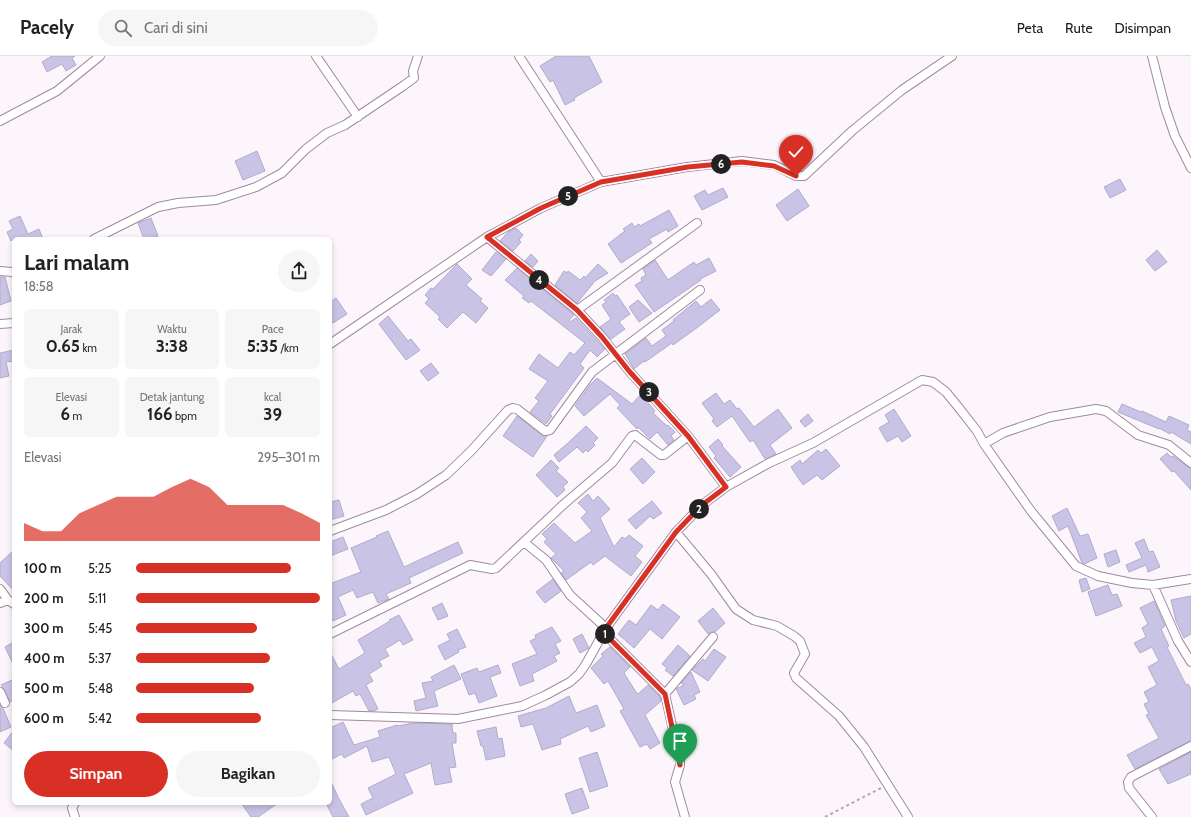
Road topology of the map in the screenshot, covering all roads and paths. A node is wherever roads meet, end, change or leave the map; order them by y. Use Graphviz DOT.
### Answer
graph roads {
  1 [pos="100,56"];
  2 [pos="316,56"];
  3 [pos="418,56"];
  4 [pos="519,56"];
  5 [pos="952,56"];
  6 [pos="1152,56"];
  7 [pos="358,116"];
  8 [pos="0,121"];
  9 [pos="1191,168"];
  10 [pos="601,182"];
  11 [pos="697,223"];
  12 [pos="98,237"];
  13 [pos="487,237"];
  14 [pos="0,271"];
  15 [pos="12,272"];
  16 [pos="700,290"];
  17 [pos="577,310"];
  18 [pos="12,323"];
  19 [pos="0,324"];
  20 [pos="332,343"];
  21 [pos="616,354"];
  22 [pos="688,436"];
  23 [pos="984,444"];
  24 [pos="1191,463"];
  25 [pos="726,487"];
  26 [pos="332,530"];
  27 [pos="676,532"];
  28 [pos="524,542"];
  29 [pos="1191,579"];
  30 [pos="1153,585"];
  31 [pos="0,589"];
  32 [pos="7,602"];
  33 [pos="605,630"];
  34 [pos="332,633"];
  35 [pos="713,636"];
  36 [pos="1191,662"];
  37 [pos="0,692"];
  38 [pos="665,694"];
  39 [pos="5,703"];
  40 [pos="332,715"];
  41 [pos="1191,746"];
  42 [pos="888,785"];
  43 [pos="74,805"];
  44 [pos="75,817"];
  45 [pos="685,817"];
  46 [pos="825,817"];
  47 [pos="908,817"];
  48 [pos="1152,817"];
  1 -- 8 [label="street"];
  2 -- 7 [label="street"];
  3 -- 7 [label="street"];
  4 -- 10 [label="street"];
  5 -- 10 [label="street"];
  6 -- 9 [label="street"];
  7 -- 12 [label="street"];
  10 -- 13 [label="street"];
  11 -- 17 [label="street"];
  13 -- 17 [label="street"];
  13 -- 20 [label="street"];
  14 -- 15 [label="street"];
  16 -- 21 [label="street"];
  17 -- 21 [label="street"];
  18 -- 19 [label="street"];
  21 -- 22 [label="street"];
  21 -- 26 [label="street"];
  22 -- 25 [label="street"];
  22 -- 28 [label="street"];
  23 -- 24 [label="street"];
  23 -- 25 [label="street"];
  23 -- 30 [label="street"];
  25 -- 27 [label="street"];
  27 -- 33 [label="street"];
  27 -- 42 [label="street"];
  28 -- 33 [label="street"];
  28 -- 34 [label="street"];
  29 -- 30 [label="street"];
  30 -- 36 [label="street"];
  31 -- 32 [label="street"];
  33 -- 38 [label="street"];
  33 -- 40 [label="street"];
  35 -- 38 [label="street"];
  37 -- 39 [label="street"];
  38 -- 45 [label="street"];
  41 -- 48 [label="street"];
  42 -- 46 [label="path"];
  42 -- 47 [label="street"];
  43 -- 44 [label="street"];
}
